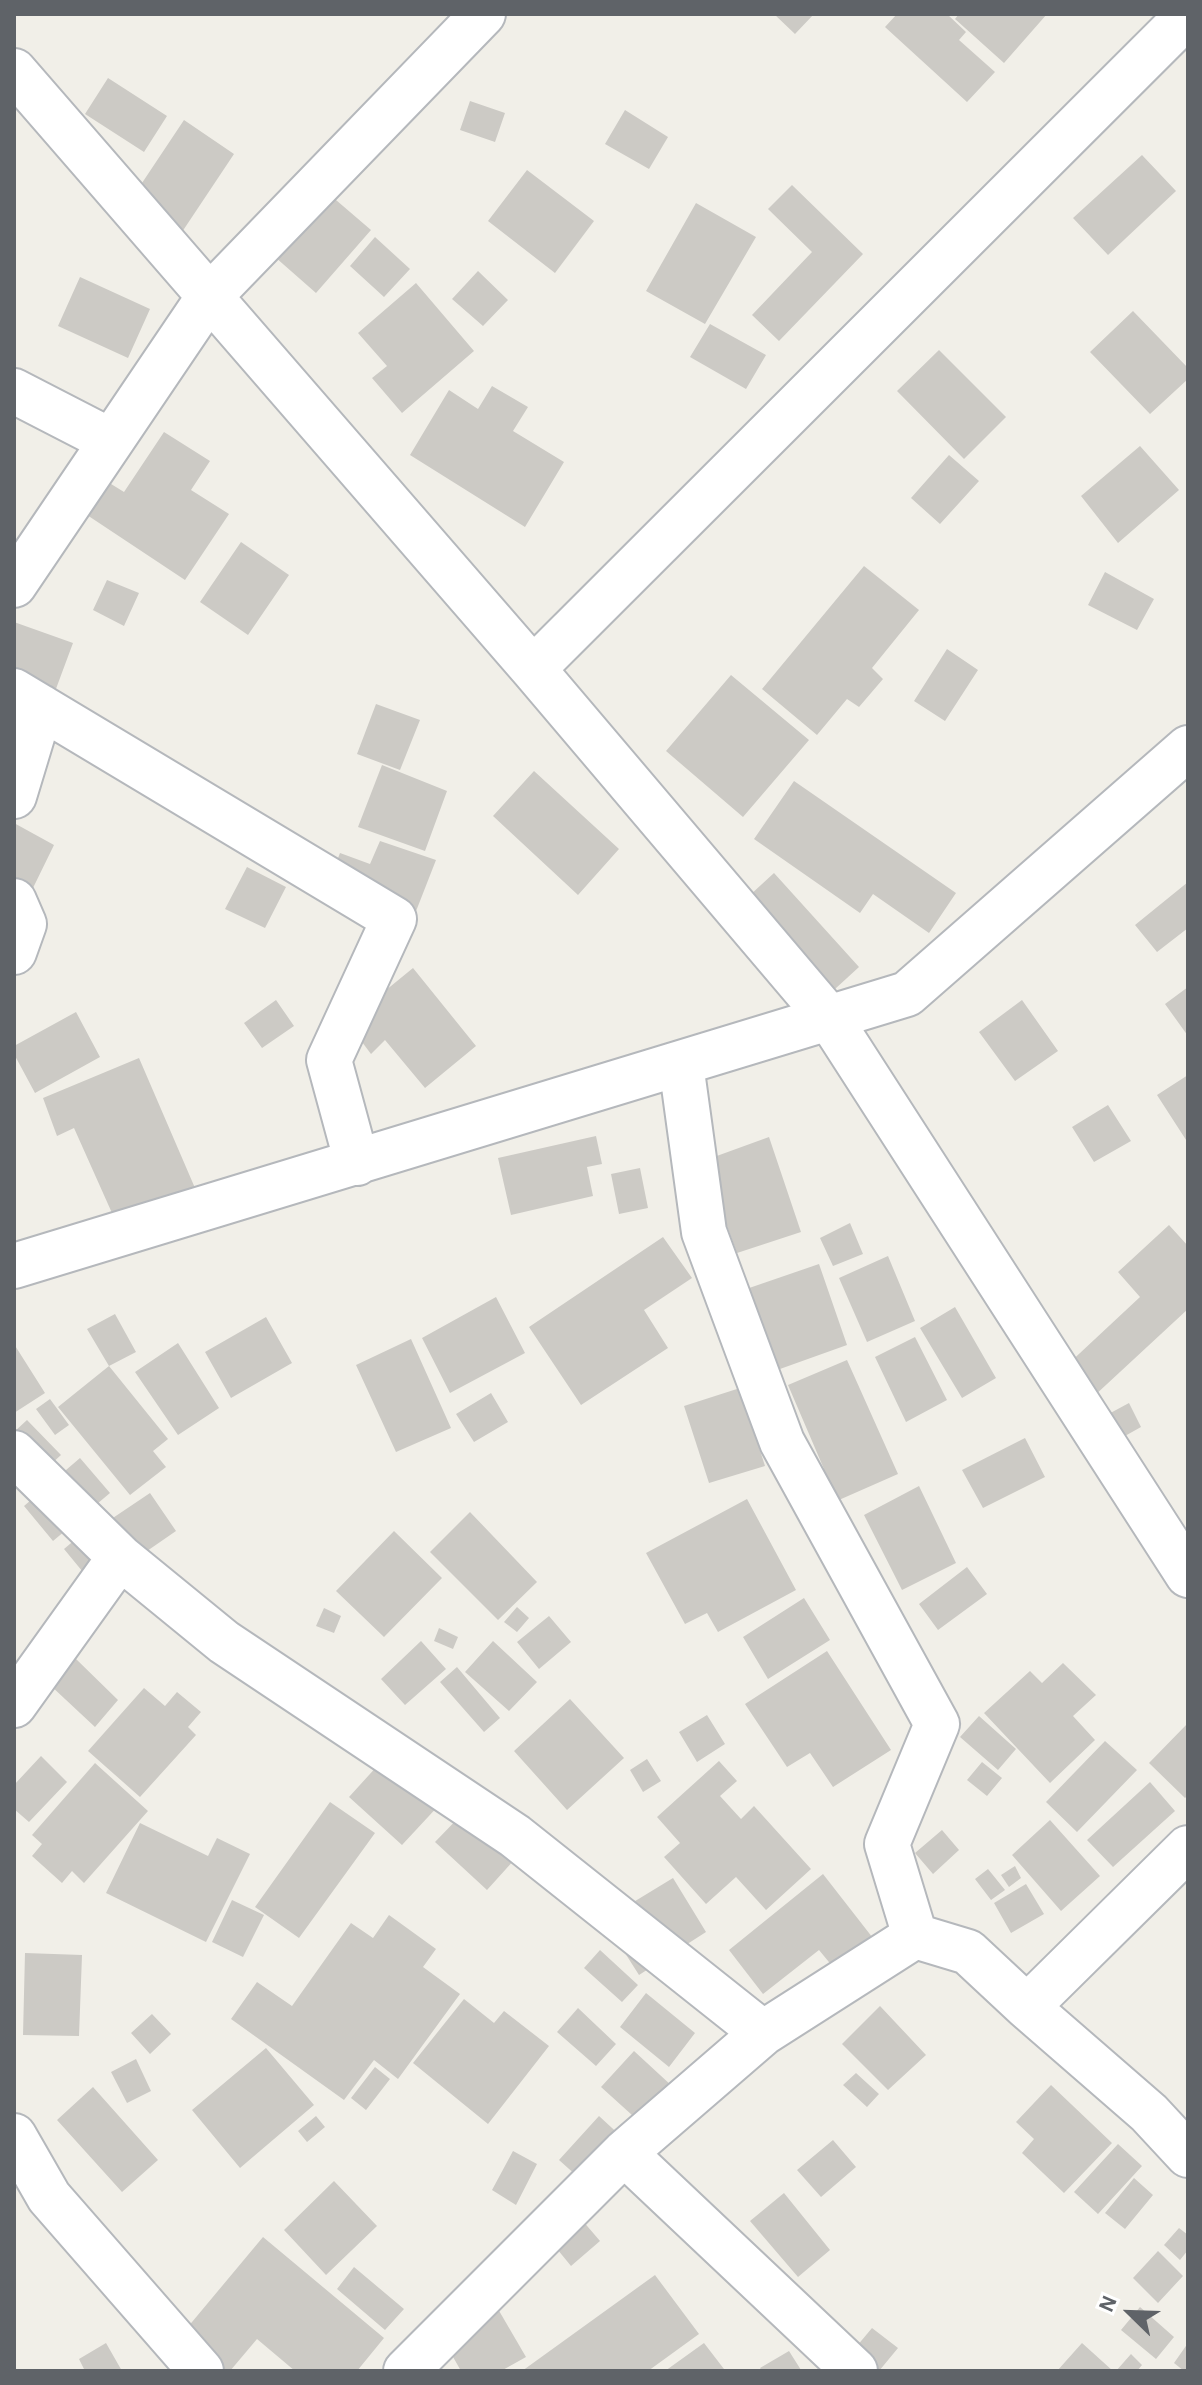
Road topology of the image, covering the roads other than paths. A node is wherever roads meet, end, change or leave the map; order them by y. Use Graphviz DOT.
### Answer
graph roads {
  1 [pos="483,14"];
  2 [pos="1188,15"];
  3 [pos="14,71"];
  4 [pos="208,298"];
  5 [pos="14,391"];
  6 [pos="111,441"];
  7 [pos="14,585"];
  8 [pos="533,669"];
  9 [pos="28,699"];
  10 [pos="1185,760"];
  11 [pos="14,796"];
  12 [pos="14,901"];
  13 [pos="14,952"];
  14 [pos="830,1019"];
  15 [pos="681,1064"];
  16 [pos="357,1163"];
  17 [pos="14,1266"];
  18 [pos="14,1453"];
  19 [pos="120,1557"];
  20 [pos="1188,1575"];
  21 [pos="14,1705"];
  22 [pos="1188,1848"];
  23 [pos="915,1936"];
  24 [pos="1027,2007"];
  25 [pos="763,2033"];
  26 [pos="14,2136"];
  27 [pos="624,2153"];
  28 [pos="1188,2155"];
  29 [pos="201,2371"];
  30 [pos="406,2371"];
  31 [pos="855,2371"];
  1 -- 4 [label="street"];
  2 -- 8 [label="street"];
  3 -- 4 [label="street"];
  4 -- 6 [label="street"];
  4 -- 8 [label="street"];
  5 -- 6 [label="street"];
  6 -- 7 [label="street"];
  8 -- 14 [label="street"];
  9 -- 11 [label="street"];
  9 -- 16 [label="street"];
  10 -- 14 [label="street"];
  12 -- 13 [label="street"];
  14 -- 15 [label="street"];
  14 -- 20 [label="street"];
  15 -- 16 [label="street"];
  15 -- 23 [label="street"];
  16 -- 17 [label="street"];
  18 -- 19 [label="street"];
  19 -- 21 [label="street"];
  19 -- 25 [label="street"];
  22 -- 24 [label="street"];
  23 -- 24 [label="street"];
  23 -- 25 [label="street"];
  24 -- 28 [label="street"];
  25 -- 27 [label="street"];
  26 -- 29 [label="street"];
  27 -- 30 [label="street"];
  27 -- 31 [label="street"];
}
